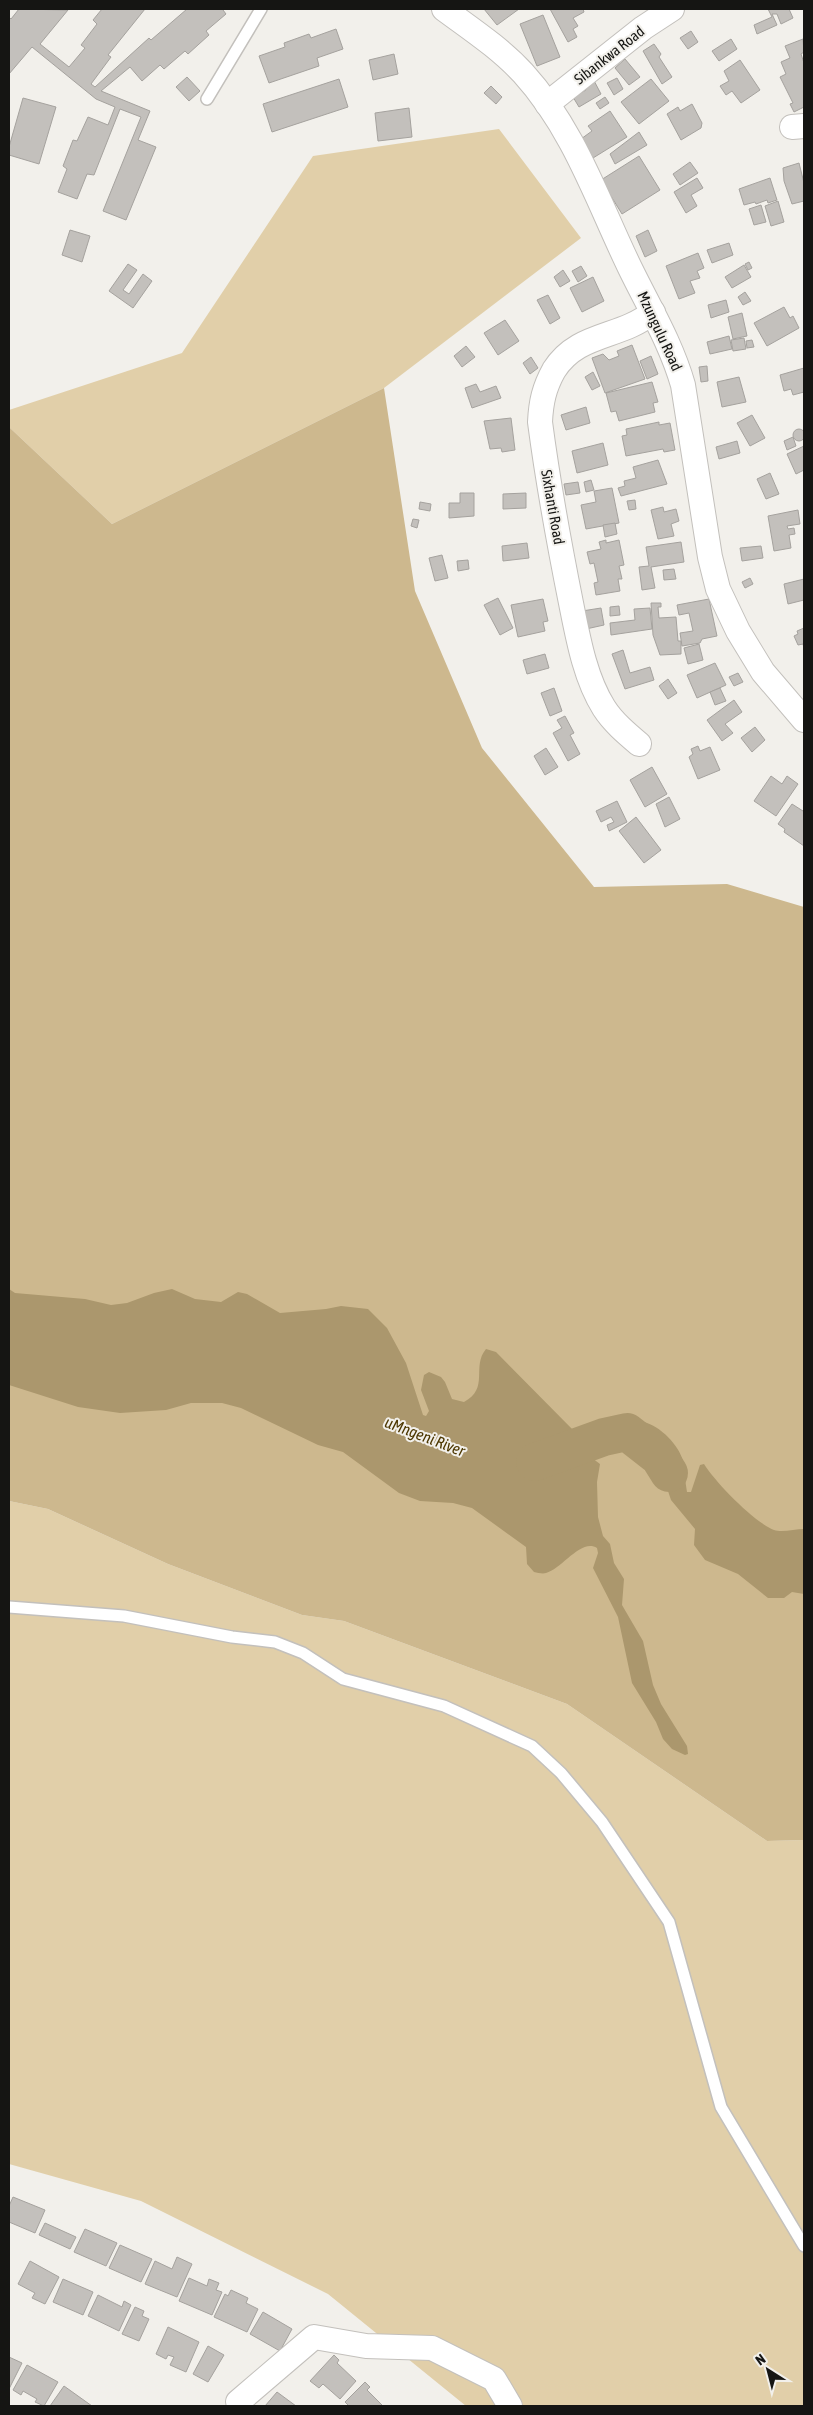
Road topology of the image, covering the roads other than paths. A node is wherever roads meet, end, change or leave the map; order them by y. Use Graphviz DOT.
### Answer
graph roads {
  1 [pos="261,9"];
  2 [pos="672,9"];
  3 [pos="458,13"];
  4 [pos="207,99"];
  5 [pos="547,104"];
  6 [pos="653,312"];
  7 [pos="804,720"];
  8 [pos="639,744"];
  9 [pos="9,1607"];
  10 [pos="804,2246"];
  11 [pos="238,2402"];
  12 [pos="510,2406"];
  1 -- 4 [label="lane"];
  2 -- 5 [label="street, Sibankwa Road"];
  3 -- 5 [label="street, Mzungulu Road"];
  5 -- 6 [label="street, Mzungulu Road"];
  6 -- 7 [label="street, Mzungulu Road"];
  6 -- 8 [label="street, Sixhanti Road"];
  9 -- 10 [label="lane"];
  11 -- 12 [label="street"];
}
